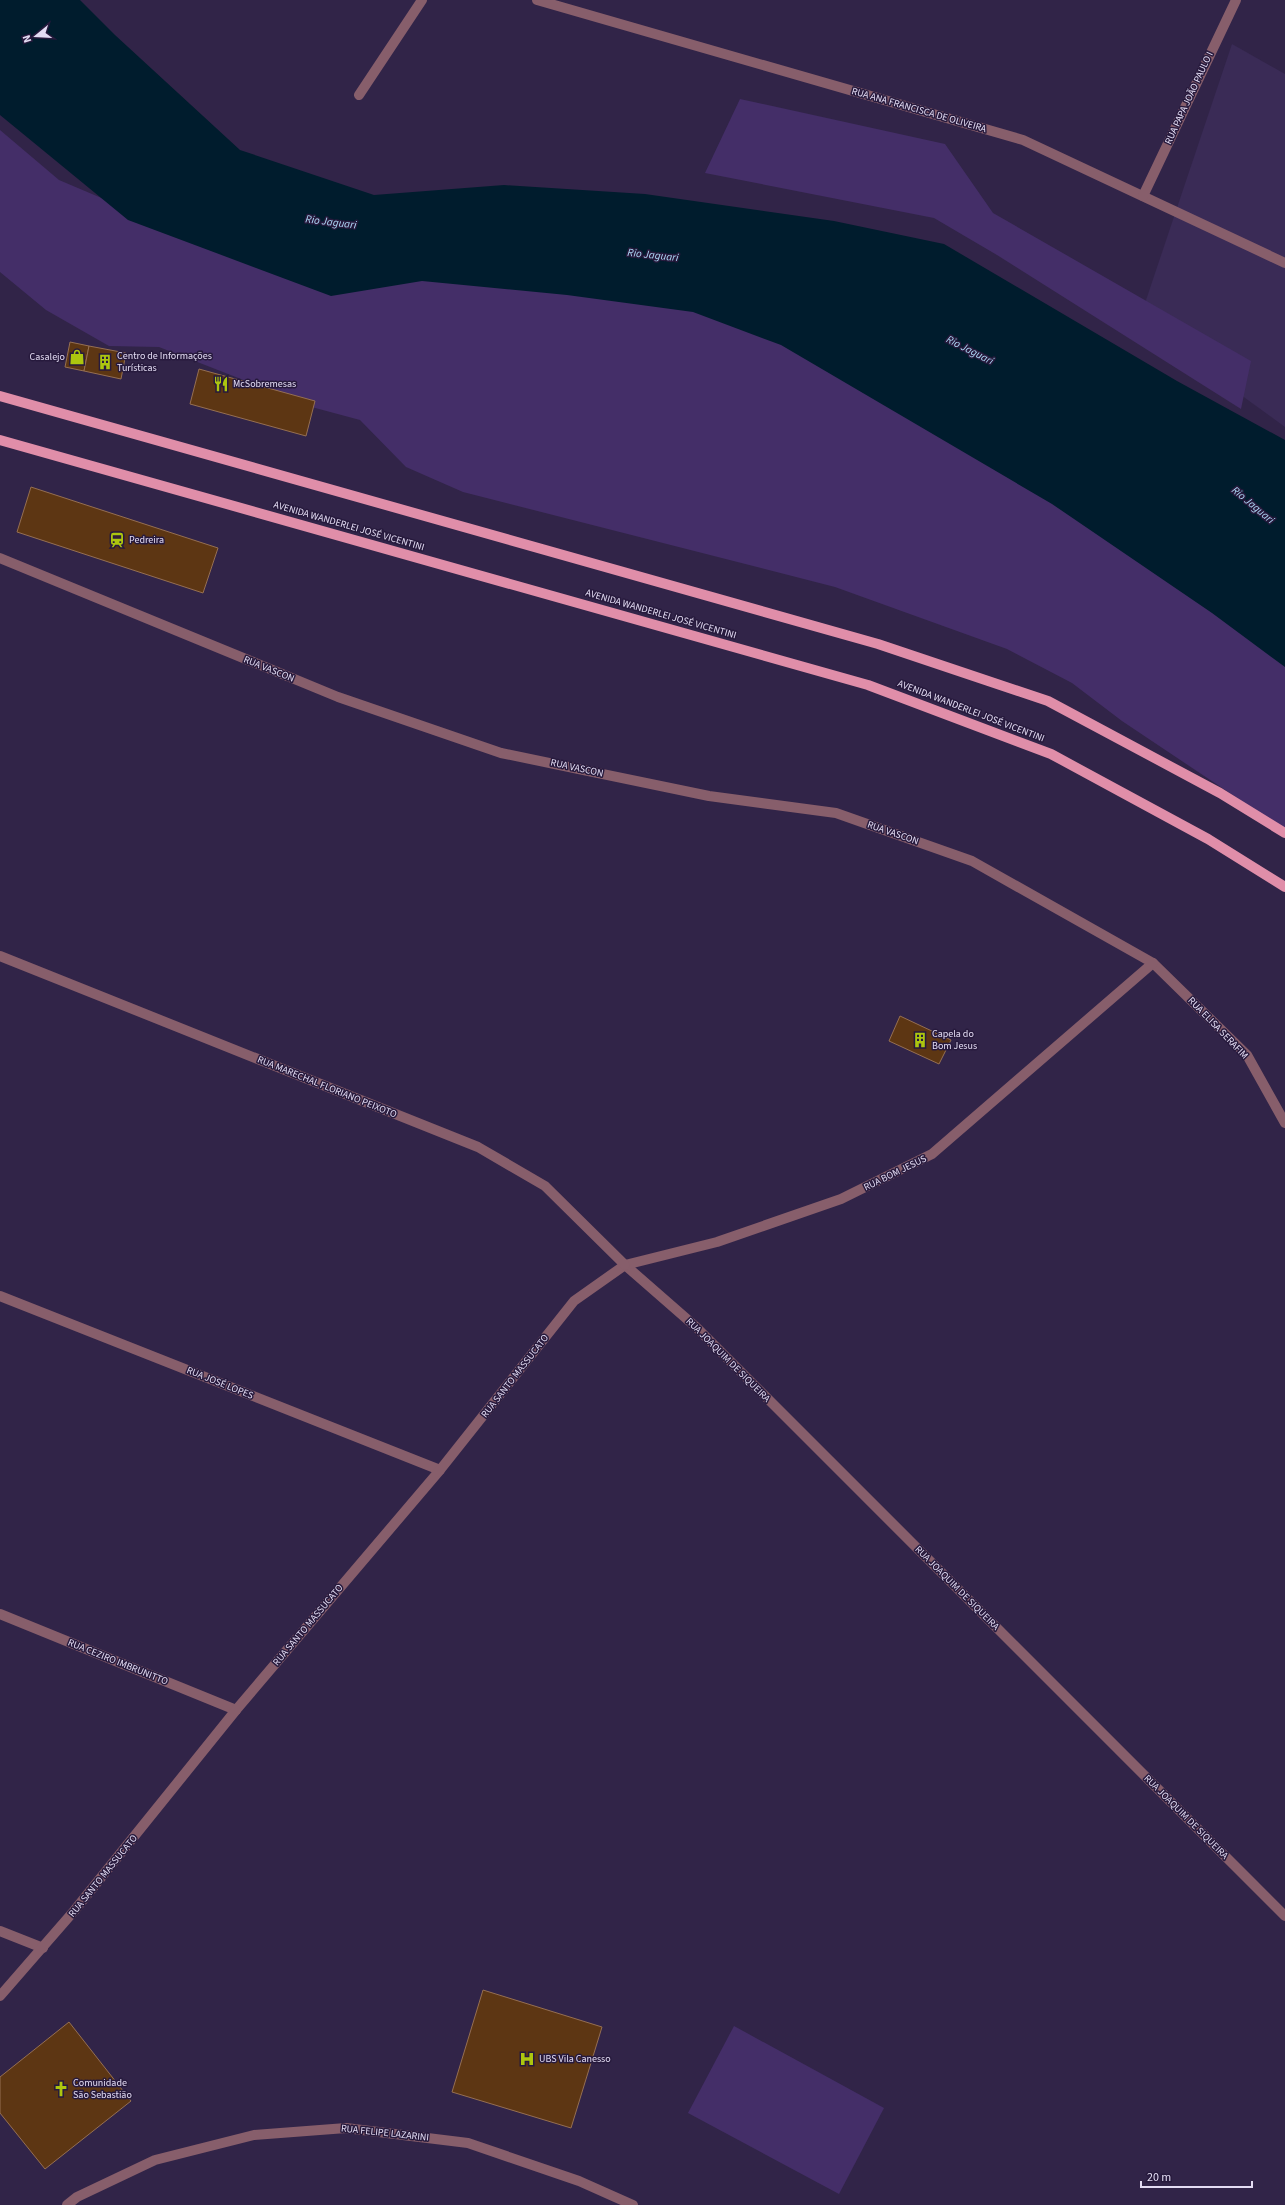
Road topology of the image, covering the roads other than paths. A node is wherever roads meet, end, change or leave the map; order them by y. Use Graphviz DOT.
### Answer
graph roads {
  1 [pos="422,0"];
  2 [pos="537,0"];
  3 [pos="1236,0"];
  4 [pos="359,95"];
  5 [pos="1143,196"];
  6 [pos="1285,263"];
  7 [pos="0,396"];
  8 [pos="0,440"];
  9 [pos="0,558"];
  10 [pos="1285,834"];
  11 [pos="1285,888"];
  12 [pos="0,956"];
  13 [pos="1153,963"];
  14 [pos="1285,1123"];
  15 [pos="625,1265"];
  16 [pos="0,1296"];
  17 [pos="440,1470"];
  18 [pos="0,1614"];
  19 [pos="236,1710"];
  20 [pos="1285,1916"];
  21 [pos="0,1931"];
  22 [pos="43,1948"];
  23 [pos="0,1996"];
  24 [pos="67,2205"];
  25 [pos="633,2205"];
  1 -- 4 [label="street"];
  2 -- 5 [label="street, RUA ANA FRANCISCA DE OLIVEIRA"];
  3 -- 5 [label="street, RUA PAPA JOÃO PAULO I"];
  5 -- 6 [label="street, RUA ANA FRANCISCA DE OLIVEIRA"];
  7 -- 10 [label="main road"];
  8 -- 11 [label="main road, AVENIDA WANDERLEI JOSÉ VICENTINI"];
  9 -- 13 [label="street, RUA VASCON"];
  12 -- 15 [label="street, RUA MARECHAL FLORIANO PEIXOTO"];
  13 -- 14 [label="street, RUA ELISA SERAFIM"];
  13 -- 15 [label="street, RUA BOM JESUS"];
  15 -- 17 [label="street, RUA SANTO MASSUCATO"];
  15 -- 20 [label="street, RUA JOAQUIM DE SIQUEIRA"];
  16 -- 17 [label="street, RUA JOSÉ LOPES"];
  17 -- 19 [label="street, RUA SANTO MASSUCATO"];
  18 -- 19 [label="street, RUA CEZIRO IMBRUNITTO"];
  19 -- 22 [label="street, RUA SANTO MASSUCATO"];
  21 -- 22 [label="street"];
  22 -- 23 [label="street, RUA SANTO MASSUCATO"];
  24 -- 25 [label="street, RUA FELIPE LAZARINI"];
}
